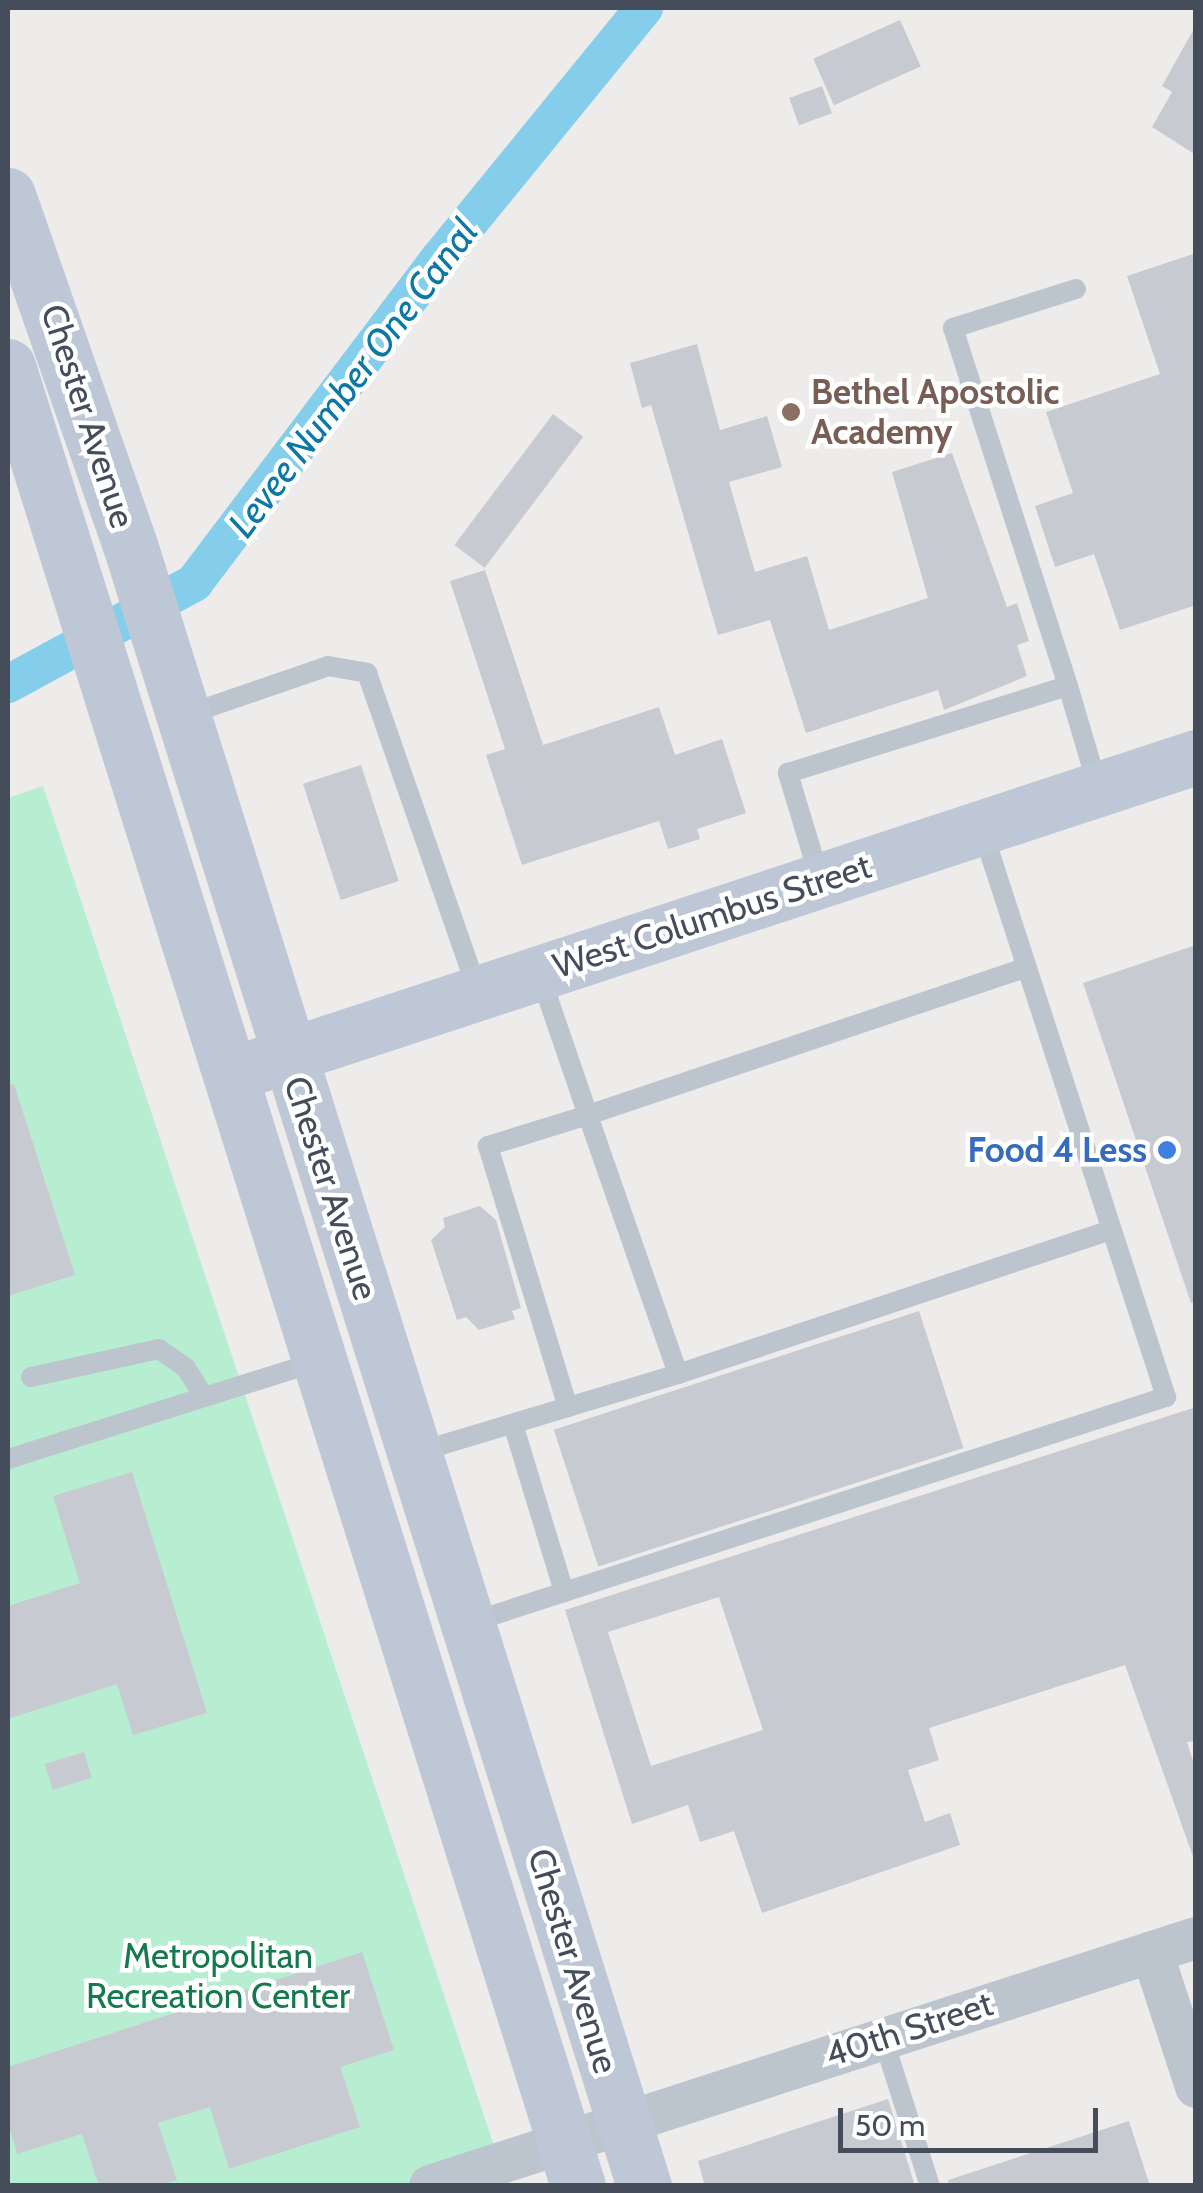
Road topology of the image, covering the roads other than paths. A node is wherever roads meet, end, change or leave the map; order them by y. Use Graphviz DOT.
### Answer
graph roads {
  1 [pos="8,195"];
  2 [pos="1076,289"];
  3 [pos="8,366"];
  4 [pos="1068,686"];
  5 [pos="179,710"];
  6 [pos="1196,756"];
  7 [pos="1098,789"];
  8 [pos="981,827"];
  9 [pos="820,880"];
  10 [pos="1027,967"];
  11 [pos="539,973"];
  12 [pos="479,993"];
  13 [pos="289,1055"];
  14 [pos="229,1074"];
  15 [pos="588,1115"];
  16 [pos="1112,1230"];
  17 [pos="321,1360"];
  18 [pos="678,1374"];
  19 [pos="31,1376"];
  20 [pos="204,1397"];
  21 [pos="568,1407"];
  22 [pos="513,1424"];
  23 [pos="416,1452"];
  24 [pos="8,1459"];
  25 [pos="564,1592"];
  26 [pos="469,1623"];
  27 [pos="1196,1938"];
  28 [pos="1152,1952"];
  29 [pos="883,2038"];
  30 [pos="1196,2087"];
  31 [pos="622,2121"];
  32 [pos="570,2163"];
  33 [pos="430,2186"];
  34 [pos="644,2186"];
  35 [pos="930,2186"];
  1 -- 5 [label="main road, Chester Avenue"];
  2 -- 4 [label="lane"];
  3 -- 14 [label="main road, Chester Avenue"];
  4 -- 7 [label="lane"];
  4 -- 9 [label="lane"];
  5 -- 12 [label="lane"];
  5 -- 13 [label="main road, Chester Avenue"];
  6 -- 7 [label="main road, West Columbus Street"];
  7 -- 8 [label="main road, West Columbus Street"];
  8 -- 9 [label="main road, West Columbus Street"];
  8 -- 10 [label="lane"];
  9 -- 11 [label="main road, West Columbus Street"];
  10 -- 15 [label="lane"];
  10 -- 16 [label="lane"];
  11 -- 12 [label="main road, West Columbus Street"];
  11 -- 15 [label="lane"];
  12 -- 13 [label="main road, West Columbus Street"];
  13 -- 14 [label="main road, West Columbus Street"];
  13 -- 23 [label="main road, Chester Avenue"];
  14 -- 17 [label="main road, Chester Avenue"];
  15 -- 18 [label="lane"];
  15 -- 21 [label="lane"];
  16 -- 18 [label="lane"];
  16 -- 25 [label="lane"];
  17 -- 20 [label="lane"];
  17 -- 32 [label="main road, Chester Avenue"];
  18 -- 21 [label="lane"];
  19 -- 20 [label="lane"];
  20 -- 24 [label="lane"];
  21 -- 22 [label="lane"];
  22 -- 23 [label="lane"];
  22 -- 25 [label="lane"];
  23 -- 26 [label="main road, Chester Avenue"];
  25 -- 26 [label="lane"];
  26 -- 31 [label="main road, Chester Avenue"];
  27 -- 28 [label="street, 40th Street"];
  28 -- 29 [label="street, 40th Street"];
  28 -- 30 [label="street"];
  29 -- 31 [label="street, 40th Street"];
  29 -- 35 [label="lane"];
  31 -- 32 [label="street, 40th Street"];
  31 -- 34 [label="main road, Chester Avenue"];
  32 -- 33 [label="street, 40th Street"];
}
